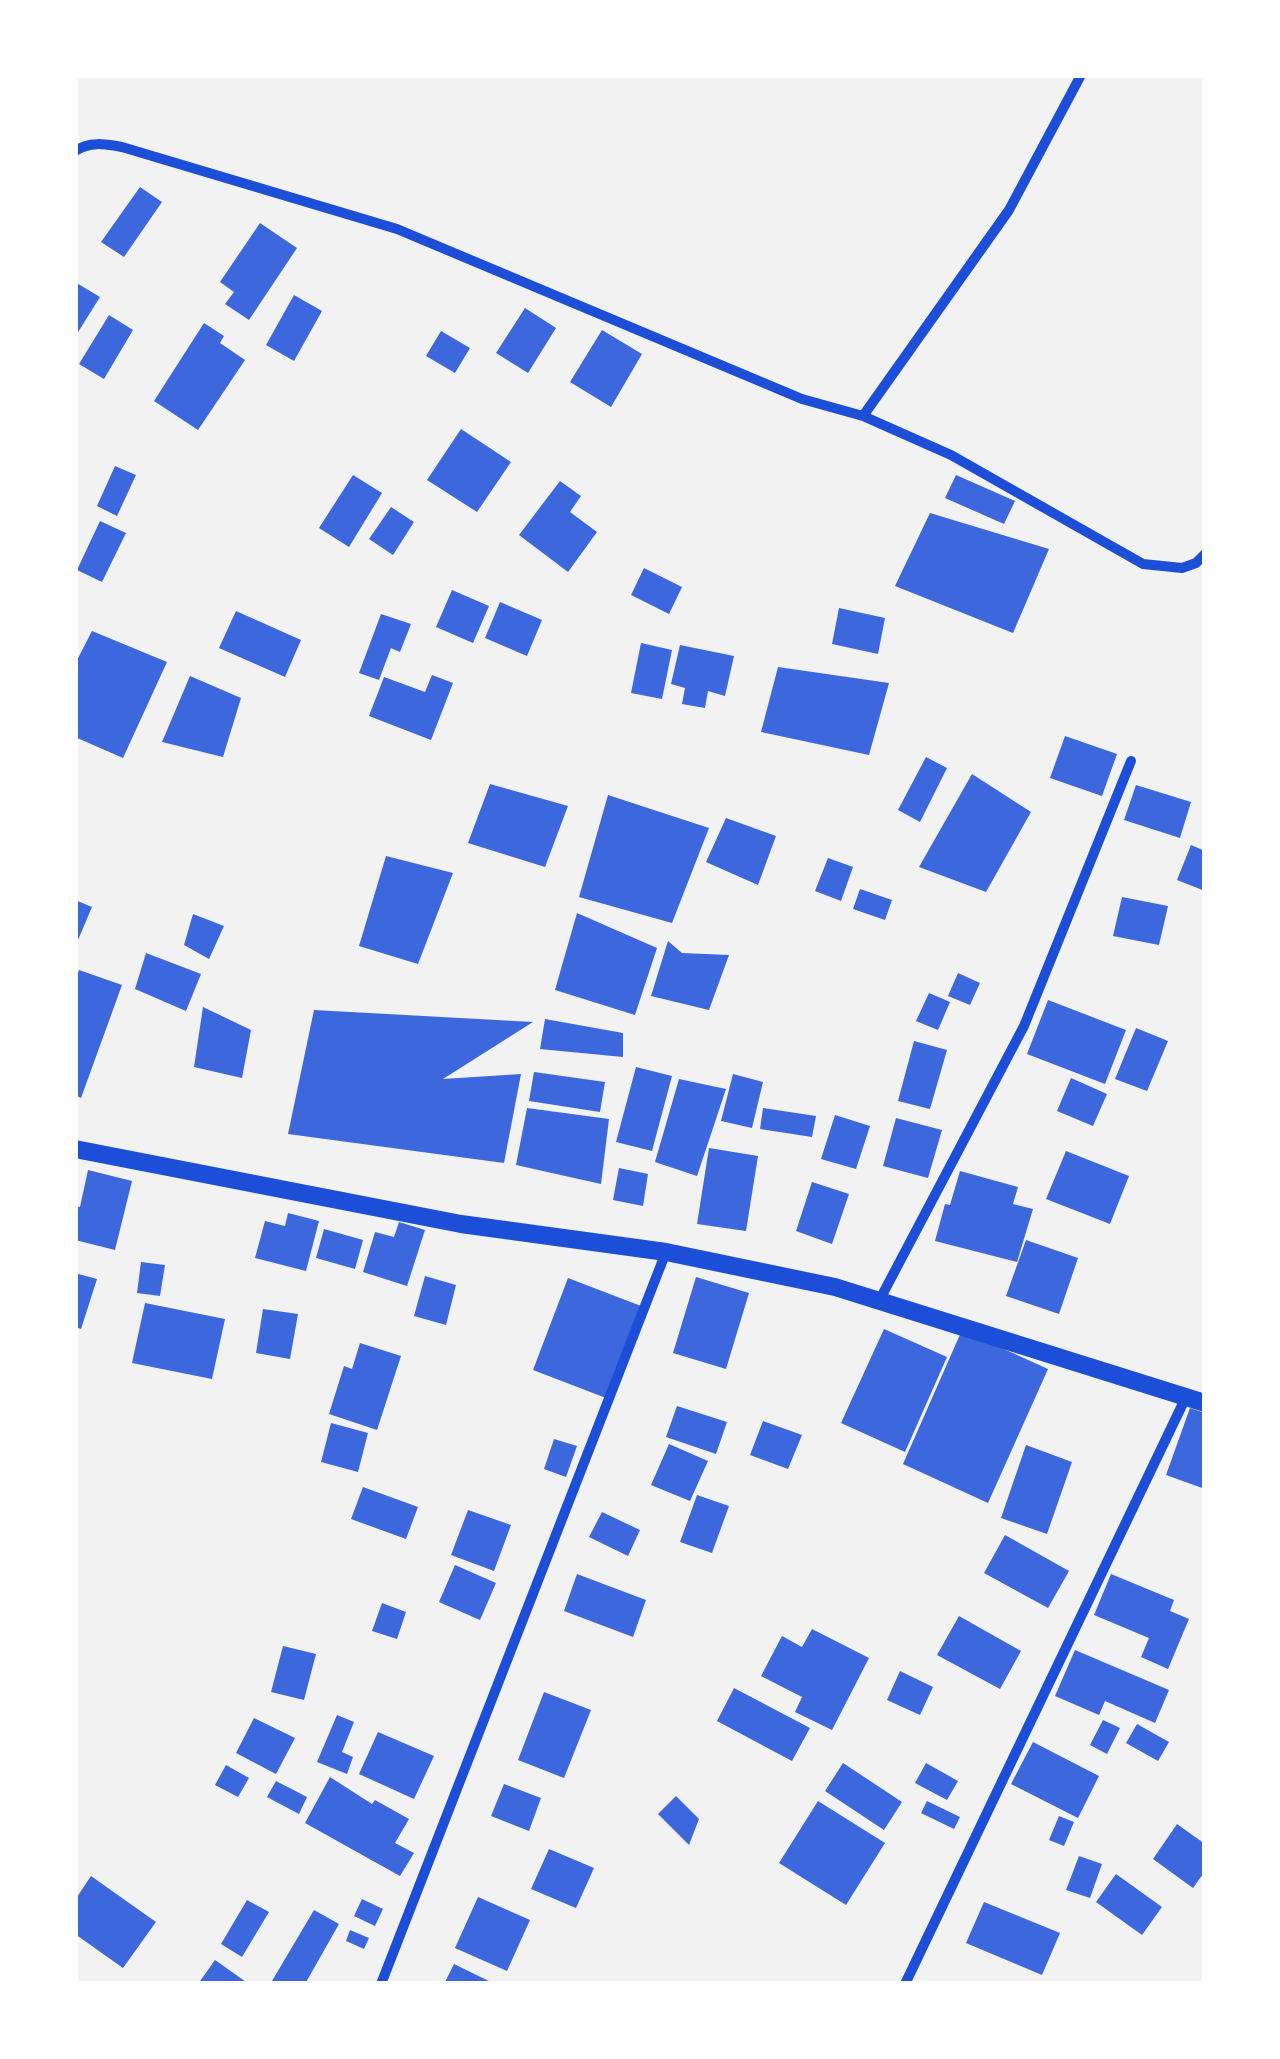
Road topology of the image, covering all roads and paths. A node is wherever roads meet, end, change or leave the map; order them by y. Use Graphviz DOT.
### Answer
graph roads {
  1 [pos="1081,75"];
  2 [pos="75,151"];
  3 [pos="862,416"];
  4 [pos="1205,554"];
  5 [pos="1131,761"];
  6 [pos="75,1149"];
  7 [pos="666,1252"];
  8 [pos="879,1300"];
  9 [pos="1186,1397"];
  10 [pos="1205,1403"];
  11 [pos="382,1984"];
  12 [pos="905,1984"];
  1 -- 3 [label="street"];
  2 -- 3 [label="street"];
  3 -- 4 [label="street"];
  5 -- 8 [label="street"];
  6 -- 7 [label="street"];
  7 -- 8 [label="street"];
  7 -- 11 [label="street"];
  8 -- 9 [label="street"];
  9 -- 10 [label="street"];
  9 -- 12 [label="street"];
}
